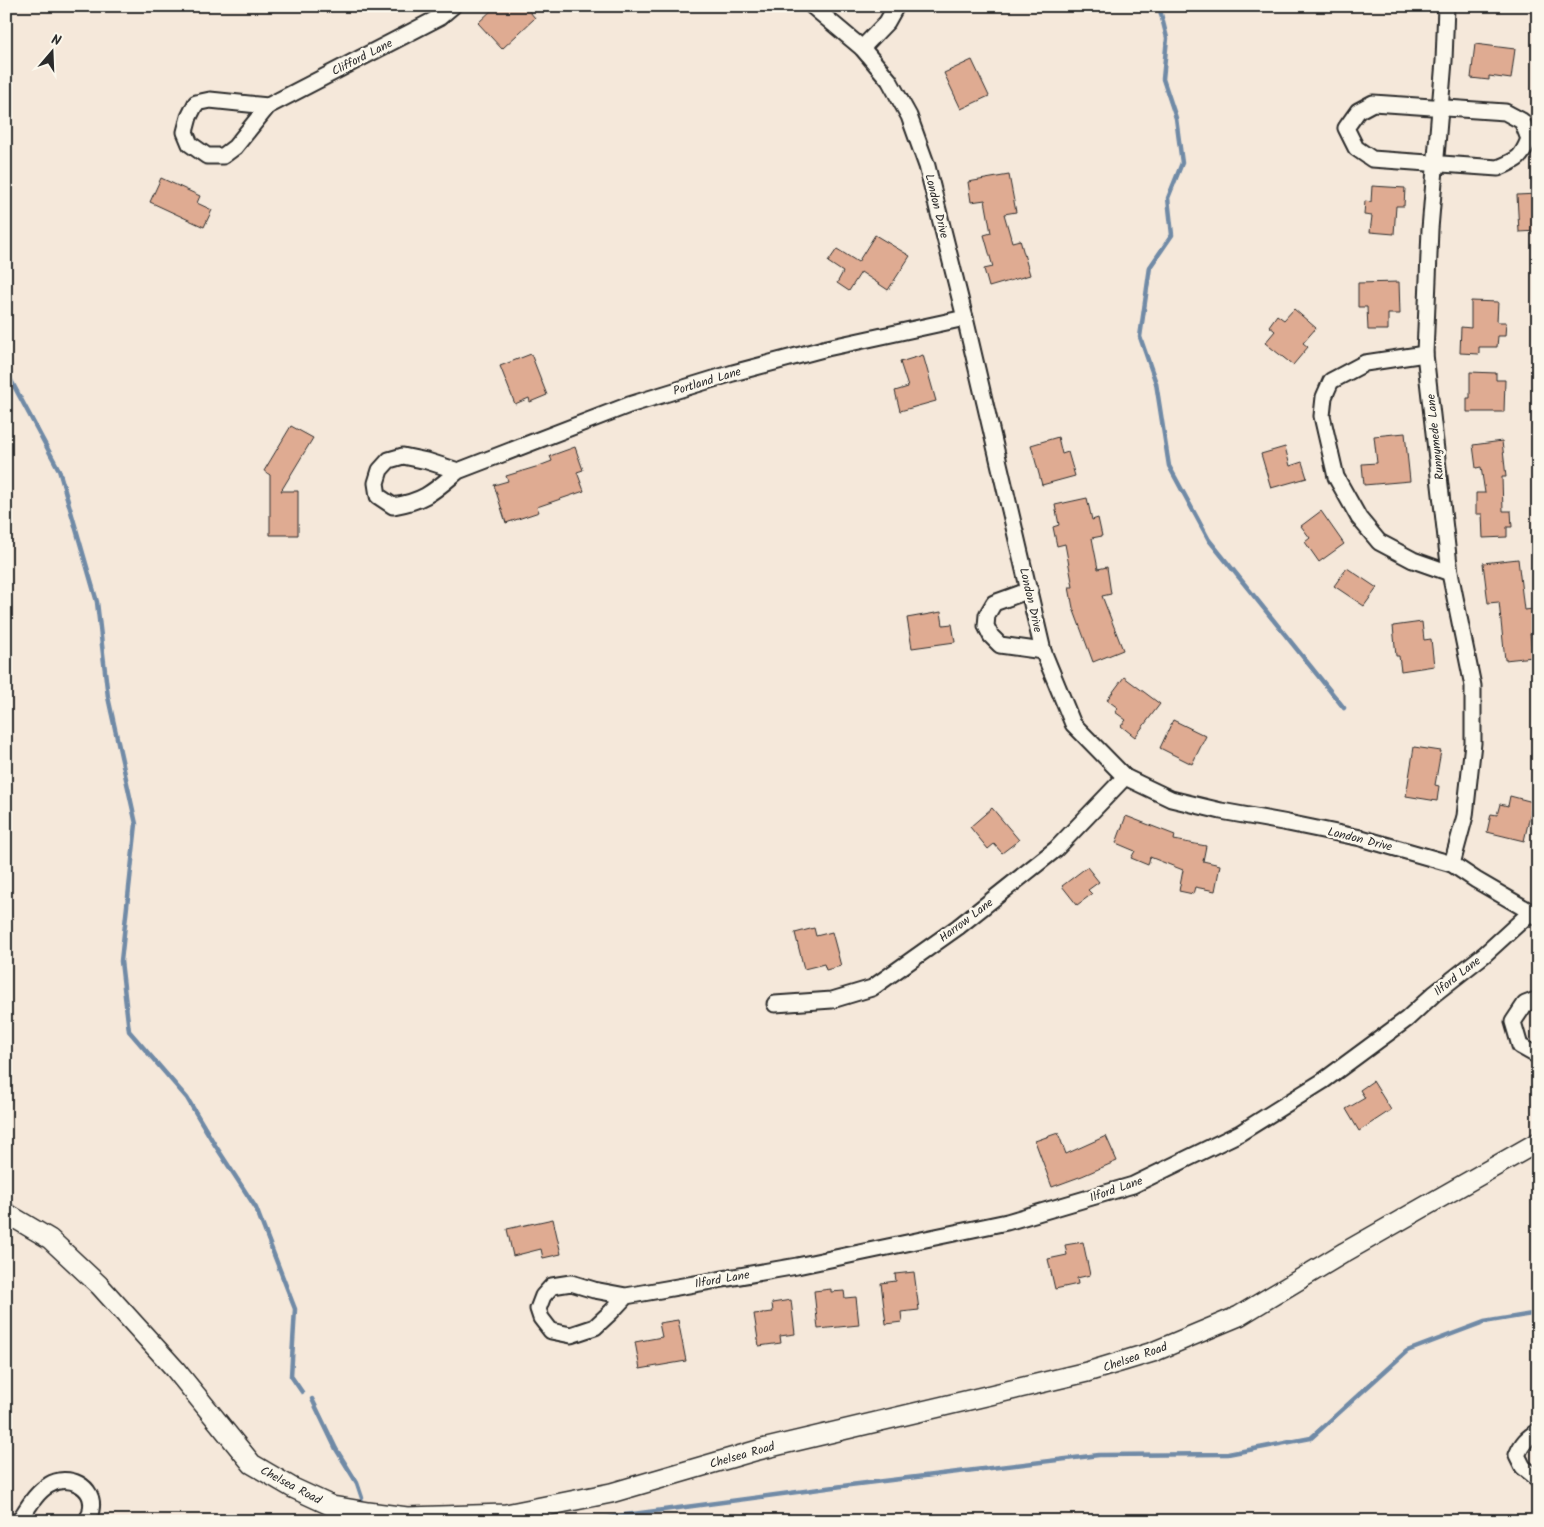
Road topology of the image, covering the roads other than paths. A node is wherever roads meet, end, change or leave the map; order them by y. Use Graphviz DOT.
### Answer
graph roads {
  1 [pos="453,6"];
  2 [pos="812,6"];
  3 [pos="896,6"];
  4 [pos="1446,6"];
  5 [pos="862,48"];
  6 [pos="268,106"];
  7 [pos="1440,108"];
  8 [pos="1436,164"];
  9 [pos="965,318"];
  10 [pos="1425,354"];
  11 [pos="458,471"];
  12 [pos="1450,573"];
  13 [pos="1030,590"];
  14 [pos="1043,651"];
  15 [pos="1125,777"];
  16 [pos="1452,864"];
  17 [pos="1534,915"];
  18 [pos="1538,998"];
  19 [pos="775,1004"];
  20 [pos="1538,1056"];
  21 [pos="1538,1142"];
  22 [pos="6,1214"];
  23 [pos="626,1296"];
  24 [pos="1538,1431"];
  25 [pos="1538,1479"];
  26 [pos="408,1519"];
  27 [pos="19,1521"];
  28 [pos="86,1521"];
  1 -- 6 [label="street, Clifford Lane"];
  2 -- 5 [label="street, London Drive"];
  3 -- 5 [label="street"];
  4 -- 7 [label="street, Runnymede Lane"];
  5 -- 9 [label="street, London Drive"];
  6 -- 6 [label="street, Clifford Lane"];
  7 -- 8 [label="street, Runnymede Lane"];
  7 -- 8 [label="street"];
  7 -- 8 [label="street"];
  8 -- 10 [label="street, Runnymede Lane"];
  9 -- 11 [label="street, Portland Lane"];
  9 -- 13 [label="street, London Drive"];
  10 -- 12 [label="street, Runnymede Lane"];
  10 -- 12 [label="street"];
  11 -- 11 [label="street, Portland Lane"];
  12 -- 16 [label="street, Runnymede Lane"];
  13 -- 14 [label="street, London Drive"];
  13 -- 14 [label="street"];
  14 -- 15 [label="street, London Drive"];
  15 -- 16 [label="street, London Drive"];
  15 -- 19 [label="street, Harrow Lane"];
  16 -- 17 [label="street, London Drive"];
  17 -- 23 [label="street, Ilford Lane"];
  18 -- 20 [label="street"];
  21 -- 26 [label="street, Chelsea Road"];
  22 -- 26 [label="street, Chelsea Road"];
  23 -- 23 [label="street, Ilford Lane"];
  24 -- 25 [label="street"];
  27 -- 28 [label="street"];
}
